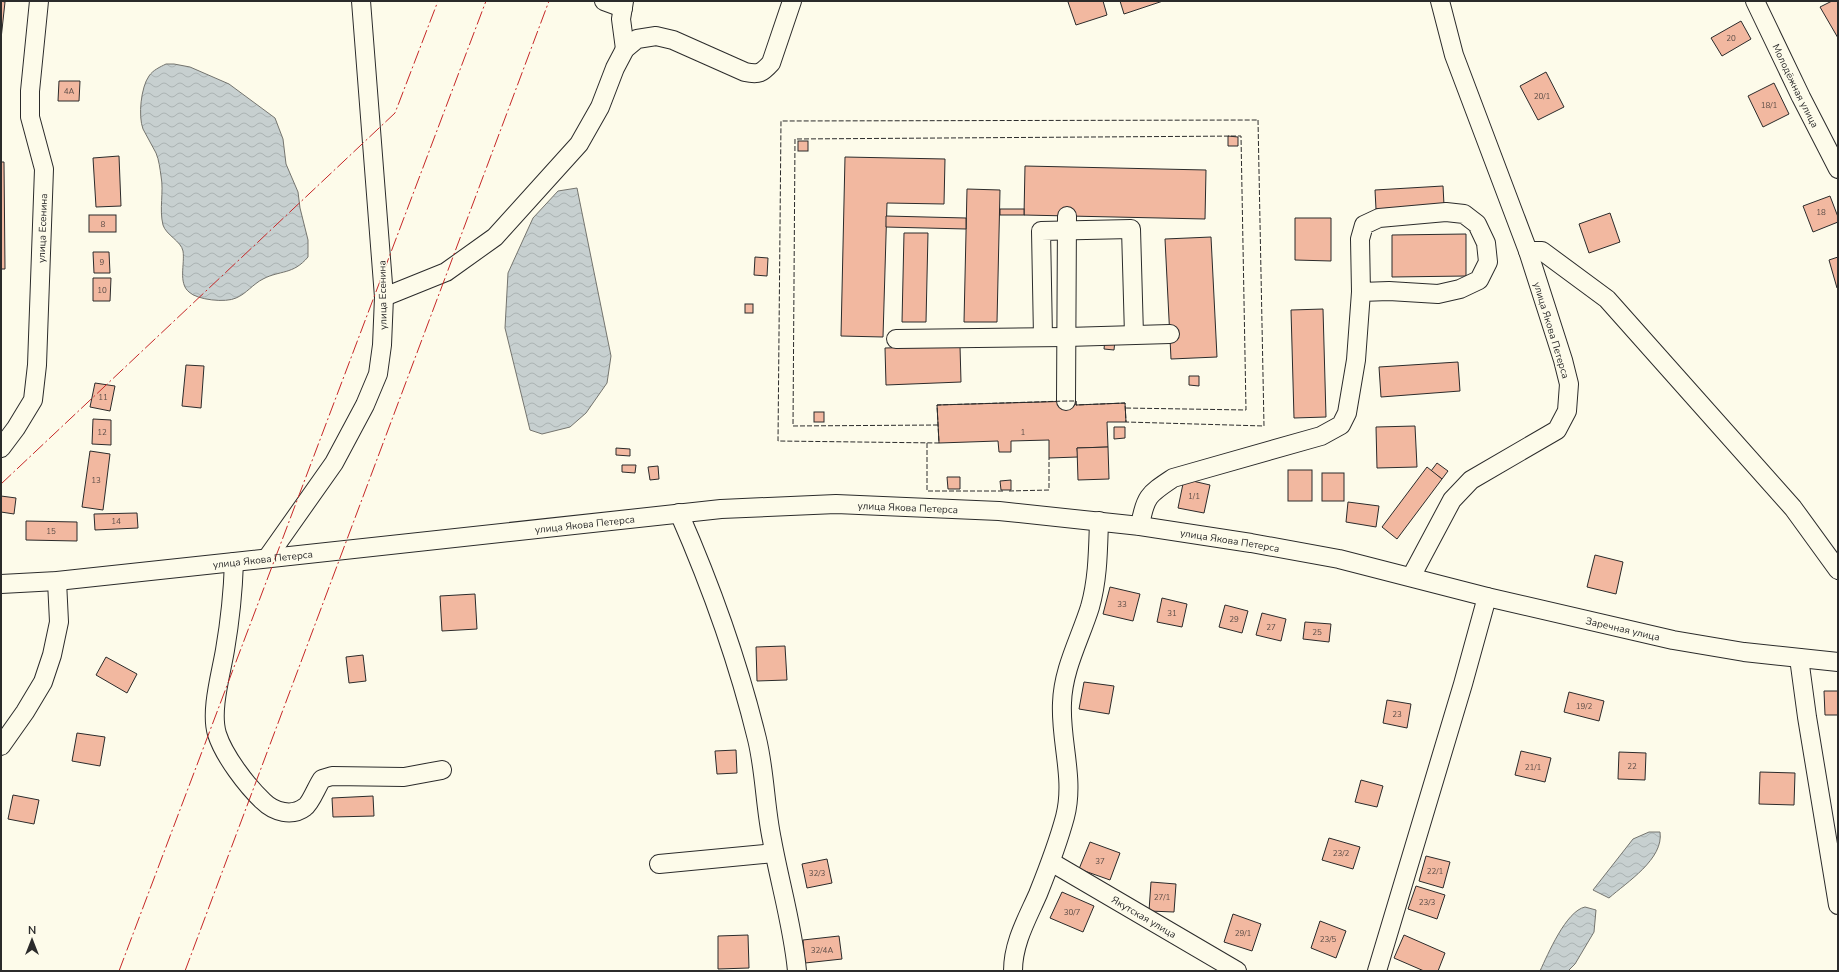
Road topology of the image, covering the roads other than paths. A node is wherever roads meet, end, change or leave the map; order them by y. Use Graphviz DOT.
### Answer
graph roads {
  1 [pos="39,1"];
  2 [pos="361,1"];
  3 [pos="604,1"];
  4 [pos="792,1"];
  5 [pos="1440,1"];
  6 [pos="1755,1"];
  7 [pos="624,5"];
  8 [pos="625,49"];
  9 [pos="1838,169"];
  10 [pos="1067,223"];
  11 [pos="1528,251"];
  12 [pos="1361,292"];
  13 [pos="384,297"];
  14 [pos="1170,334"];
  15 [pos="1134,335"];
  16 [pos="1043,337"];
  17 [pos="1066,337"];
  18 [pos="896,338"];
  19 [pos="1066,401"];
  20 [pos="1,448"];
  21 [pos="679,513"];
  22 [pos="1099,521"];
  23 [pos="1140,526"];
  24 [pos="267,558"];
  25 [pos="234,562"];
  26 [pos="1838,570"];
  27 [pos="1411,577"];
  28 [pos="57,581"];
  29 [pos="1,584"];
  30 [pos="1488,597"];
  31 [pos="1799,658"];
  32 [pos="1838,662"];
  33 [pos="1,746"];
  34 [pos="442,770"];
  35 [pos="774,853"];
  36 [pos="1051,862"];
  37 [pos="659,864"];
  38 [pos="1838,905"];
  39 [pos="797,971"];
  40 [pos="1013,971"];
  41 [pos="1237,971"];
  42 [pos="1377,971"];
  1 -- 20 [label="street, улица Есенина"];
  2 -- 13 [label="street, улица Есенина"];
  3 -- 7 [label="street"];
  4 -- 8 [label="street"];
  5 -- 11 [label="street, улица Якова Петерса"];
  6 -- 9 [label="street, Молодёжная улица"];
  7 -- 8 [label="street"];
  8 -- 13 [label="street"];
  10 -- 15 [label="street"];
  10 -- 16 [label="street"];
  10 -- 17 [label="street"];
  11 -- 26 [label="street"];
  11 -- 27 [label="street, улица Якова Петерса"];
  12 -- 12 [label="street"];
  12 -- 23 [label="street"];
  13 -- 24 [label="street, улица Есенина"];
  14 -- 15 [label="street"];
  15 -- 17 [label="street"];
  16 -- 17 [label="street"];
  16 -- 18 [label="street"];
  17 -- 19 [label="street"];
  21 -- 22 [label="street, улица Якова Петерса"];
  21 -- 24 [label="street, улица Якова Петерса"];
  21 -- 35 [label="street"];
  22 -- 23 [label="street, улица Якова Петерса"];
  22 -- 36 [label="street"];
  23 -- 27 [label="street, улица Якова Петерса"];
  24 -- 25 [label="street, улица Якова Петерса"];
  25 -- 28 [label="street, улица Якова Петерса"];
  25 -- 34 [label="street"];
  27 -- 30 [label="street, Заречная улица"];
  28 -- 29 [label="street, улица Якова Петерса"];
  28 -- 33 [label="street"];
  30 -- 31 [label="street, Заречная улица"];
  30 -- 42 [label="street"];
  31 -- 32 [label="street, Заречная улица"];
  31 -- 38 [label="street"];
  35 -- 37 [label="street"];
  35 -- 39 [label="street"];
  36 -- 40 [label="street"];
  36 -- 41 [label="street, Якутская улица"];
}
